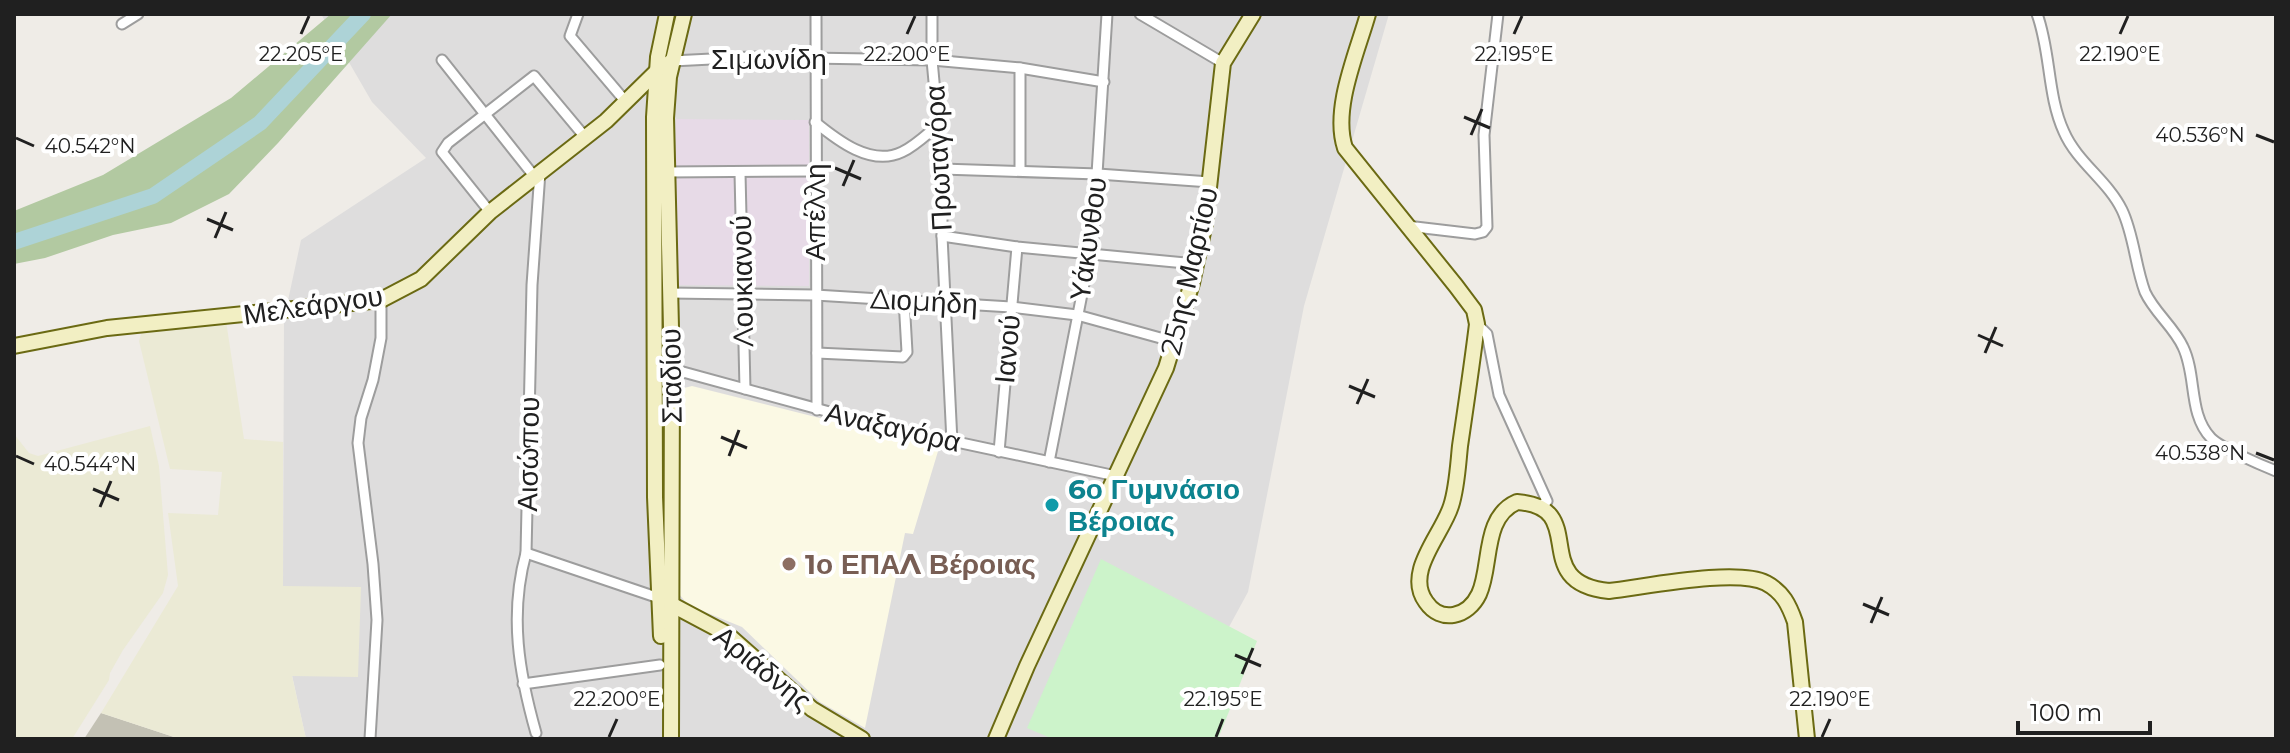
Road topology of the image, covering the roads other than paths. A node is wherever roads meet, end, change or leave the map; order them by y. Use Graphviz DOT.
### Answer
graph roads {
  1 [pos="138,14"];
  2 [pos="578,14"];
  3 [pos="698,14"];
  4 [pos="816,14"];
  5 [pos="932,14"];
  6 [pos="1107,14"];
  7 [pos="1253,14"];
  8 [pos="1368,14"];
  9 [pos="1498,14"];
  10 [pos="2037,14"];
  11 [pos="662,15"];
  12 [pos="1143,15"];
  13 [pos="683,16"];
  14 [pos="122,24"];
  15 [pos="815,59"];
  16 [pos="442,60"];
  17 [pos="932,60"];
  18 [pos="672,61"];
  19 [pos="1223,63"];
  20 [pos="1020,68"];
  21 [pos="656,72"];
  22 [pos="1104,82"];
  23 [pos="626,102"];
  24 [pos="486,113"];
  25 [pos="815,122"];
  26 [pos="938,125"];
  27 [pos="585,137"];
  28 [pos="942,169"];
  29 [pos="1020,170"];
  30 [pos="815,171"];
  31 [pos="666,172"];
  32 [pos="740,173"];
  33 [pos="537,174"];
  34 [pos="1098,174"];
  35 [pos="1210,182"];
  36 [pos="490,212"];
  37 [pos="1407,226"];
  38 [pos="942,236"];
  39 [pos="1017,247"];
  40 [pos="1090,254"];
  41 [pos="1196,264"];
  42 [pos="669,293"];
  43 [pos="742,295"];
  44 [pos="815,295"];
  45 [pos="904,299"];
  46 [pos="381,300"];
  47 [pos="945,301"];
  48 [pos="1011,307"];
  49 [pos="1077,315"];
  50 [pos="1477,324"];
  51 [pos="1175,342"];
  52 [pos="14,346"];
  53 [pos="817,353"];
  54 [pos="672,369"];
  55 [pos="745,389"];
  56 [pos="817,410"];
  57 [pos="952,442"];
  58 [pos="999,452"];
  59 [pos="1049,462"];
  60 [pos="2276,471"];
  61 [pos="1116,476"];
  62 [pos="1541,506"];
  63 [pos="526,553"];
  64 [pos="665,601"];
  65 [pos="660,665"];
  66 [pos="523,684"];
  67 [pos="536,733"];
  68 [pos="370,739"];
  69 [pos="664,739"];
  70 [pos="671,739"];
  71 [pos="862,739"];
  72 [pos="996,739"];
  73 [pos="1807,739"];
  1 -- 14 [label="street"];
  2 -- 23 [label="street"];
  3 -- 13 [label="street"];
  4 -- 15 [label="street, Απέλλη"];
  5 -- 17 [label="street, Πρωταγόρα"];
  6 -- 22 [label="street, Υάκυνθου"];
  7 -- 19 [label="street, 25ης Μαρτίου"];
  8 -- 37 [label="street"];
  9 -- 37 [label="street"];
  10 -- 60 [label="street"];
  11 -- 21 [label="street, Σταδίου"];
  12 -- 19 [label="street"];
  13 -- 18 [label="street, Σταδίου"];
  15 -- 17 [label="street, Σιμωνίδη"];
  15 -- 18 [label="street, Σιμωνίδη"];
  15 -- 25 [label="street, Απέλλη"];
  16 -- 24 [label="street"];
  17 -- 20 [label="street, Σιμωνίδη"];
  17 -- 26 [label="street, Πρωταγόρα"];
  18 -- 21 [label="street, Μελεάργου"];
  18 -- 31 [label="street, Σταδίου"];
  19 -- 35 [label="street, 25ης Μαρτίου"];
  20 -- 22 [label="street, Σιμωνίδη"];
  20 -- 29 [label="street"];
  21 -- 23 [label="street, Μελεάργου"];
  21 -- 64 [label="street, Σταδίου"];
  22 -- 34 [label="street, Υάκυνθου"];
  23 -- 27 [label="street, Μελεάργου"];
  24 -- 27 [label="street"];
  24 -- 33 [label="street"];
  24 -- 36 [label="street"];
  25 -- 26 [label="street"];
  25 -- 30 [label="street, Απέλλη"];
  26 -- 28 [label="street, Πρωταγόρα"];
  27 -- 33 [label="street, Μελεάργου"];
  28 -- 29 [label="street"];
  28 -- 38 [label="street, Πρωταγόρα"];
  29 -- 34 [label="street"];
  30 -- 32 [label="street"];
  30 -- 44 [label="street, Απέλλη"];
  31 -- 32 [label="street"];
  31 -- 42 [label="street, Σταδίου"];
  32 -- 43 [label="street, Λουκιανού"];
  33 -- 36 [label="street, Μελεάργου"];
  33 -- 63 [label="street, Αισώπου"];
  34 -- 35 [label="street"];
  34 -- 40 [label="street, Υάκυνθου"];
  35 -- 41 [label="street, 25ης Μαρτίου"];
  36 -- 46 [label="street, Μελεάργου"];
  37 -- 50 [label="street"];
  38 -- 39 [label="street"];
  38 -- 47 [label="street, Πρωταγόρα"];
  39 -- 40 [label="street"];
  39 -- 48 [label="street, Ιανού"];
  40 -- 41 [label="street"];
  40 -- 49 [label="street, Υάκυνθου"];
  41 -- 51 [label="street, 25ης Μαρτίου"];
  42 -- 43 [label="street, Διομήδη"];
  42 -- 54 [label="street, Σταδίου"];
  43 -- 44 [label="street, Διομήδη"];
  43 -- 55 [label="street, Λουκιανού"];
  44 -- 45 [label="street, Διομήδη"];
  44 -- 53 [label="street, Απέλλη"];
  45 -- 47 [label="street, Διομήδη"];
  45 -- 53 [label="street"];
  46 -- 52 [label="street, Μελεάργου"];
  46 -- 68 [label="street"];
  47 -- 48 [label="street, Διομήδη"];
  47 -- 57 [label="street, Πρωταγόρα"];
  48 -- 49 [label="street, Διομήδη"];
  48 -- 58 [label="street, Ιανού"];
  49 -- 51 [label="street, Διομήδη"];
  49 -- 59 [label="street, Υάκυνθου"];
  50 -- 62 [label="street"];
  50 -- 62 [label="street"];
  51 -- 61 [label="street, 25ης Μαρτίου"];
  53 -- 56 [label="street, Απέλλη"];
  54 -- 55 [label="street, Αναξαγόρα"];
  54 -- 64 [label="street, Σταδίου"];
  55 -- 56 [label="street, Αναξαγόρα"];
  56 -- 57 [label="street, Αναξαγόρα"];
  57 -- 58 [label="street, Αναξαγόρα"];
  58 -- 59 [label="street, Αναξαγόρα"];
  59 -- 61 [label="street, Αναξαγόρα"];
  61 -- 72 [label="street, 25ης Μαρτίου"];
  62 -- 73 [label="street"];
  63 -- 64 [label="street, Αριάδνης"];
  63 -- 66 [label="street, Αισώπου"];
  64 -- 65 [label="street, Σταδίου"];
  64 -- 70 [label="street, Σταδίου"];
  64 -- 71 [label="street, Αριάδνης"];
  65 -- 66 [label="street"];
  65 -- 69 [label="street, Σταδίου"];
  66 -- 67 [label="street, Αισώπου"];
}
